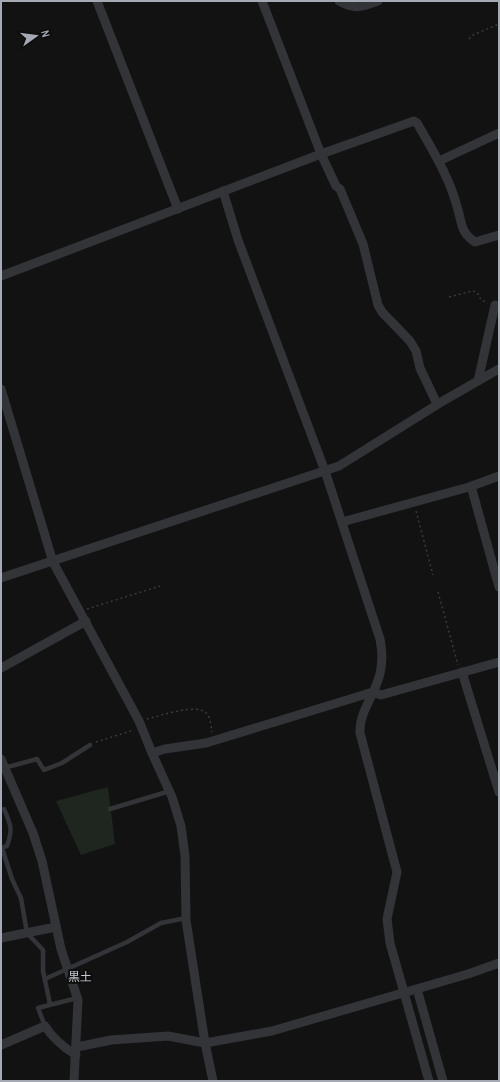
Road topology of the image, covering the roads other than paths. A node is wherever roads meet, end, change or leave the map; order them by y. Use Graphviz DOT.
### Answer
graph roads {
  1 [pos="97,1"];
  2 [pos="262,1"];
  3 [pos="339,1"];
  4 [pos="378,1"];
  5 [pos="499,133"];
  6 [pos="321,154"];
  7 [pos="439,161"];
  8 [pos="223,191"];
  9 [pos="178,209"];
  10 [pos="499,235"];
  11 [pos="1,276"];
  12 [pos="495,305"];
  13 [pos="499,369"];
  14 [pos="478,381"];
  15 [pos="1,389"];
  16 [pos="437,404"];
  17 [pos="325,471"];
  18 [pos="499,476"];
  19 [pos="471,486"];
  20 [pos="342,522"];
  21 [pos="53,562"];
  22 [pos="1,578"];
  23 [pos="499,587"];
  24 [pos="86,621"];
  25 [pos="499,662"];
  26 [pos="1,668"];
  27 [pos="461,672"];
  28 [pos="373,692"];
  29 [pos="90,745"];
  30 [pos="152,754"];
  31 [pos="3,763"];
  32 [pos="170,791"];
  33 [pos="499,792"];
  34 [pos="4,809"];
  35 [pos="110,809"];
  36 [pos="1,848"];
  37 [pos="186,918"];
  38 [pos="56,928"];
  39 [pos="27,933"];
  40 [pos="1,938"];
  41 [pos="499,963"];
  42 [pos="67,968"];
  43 [pos="45,979"];
  44 [pos="417,989"];
  45 [pos="404,992"];
  46 [pos="77,998"];
  47 [pos="50,1004"];
  48 [pos="45,1026"];
  49 [pos="205,1043"];
  50 [pos="1,1045"];
  51 [pos="76,1051"];
  52 [pos="74,1081"];
  53 [pos="213,1081"];
  54 [pos="429,1081"];
  55 [pos="443,1081"];
  1 -- 9 [label="street"];
  2 -- 6 [label="street"];
  3 -- 4 [label="street"];
  5 -- 7 [label="street"];
  6 -- 7 [label="street"];
  6 -- 8 [label="street"];
  6 -- 16 [label="street"];
  7 -- 10 [label="street"];
  8 -- 9 [label="street"];
  8 -- 17 [label="street"];
  9 -- 11 [label="street"];
  12 -- 14 [label="street"];
  13 -- 14 [label="street"];
  14 -- 16 [label="street"];
  15 -- 21 [label="street"];
  16 -- 17 [label="street"];
  17 -- 20 [label="street"];
  17 -- 21 [label="street"];
  18 -- 19 [label="street"];
  19 -- 20 [label="street"];
  19 -- 23 [label="street"];
  20 -- 28 [label="street"];
  21 -- 22 [label="street"];
  21 -- 24 [label="street"];
  24 -- 26 [label="street"];
  24 -- 30 [label="street"];
  25 -- 27 [label="street"];
  27 -- 28 [label="street"];
  27 -- 33 [label="street"];
  28 -- 30 [label="street"];
  28 -- 45 [label="street"];
  29 -- 31 [label="lane"];
  30 -- 32 [label="street"];
  31 -- 38 [label="street"];
  32 -- 35 [label="lane"];
  32 -- 37 [label="street"];
  34 -- 36 [label="lane"];
  36 -- 39 [label="lane"];
  37 -- 42 [label="lane"];
  37 -- 49 [label="street"];
  38 -- 39 [label="street"];
  38 -- 42 [label="street"];
  39 -- 40 [label="street"];
  39 -- 43 [label="lane"];
  41 -- 44 [label="street"];
  42 -- 43 [label="lane"];
  42 -- 46 [label="street"];
  43 -- 47 [label="lane"];
  44 -- 45 [label="street"];
  44 -- 55 [label="street"];
  45 -- 49 [label="street"];
  45 -- 54 [label="street"];
  46 -- 47 [label="lane"];
  46 -- 51 [label="street"];
  47 -- 48 [label="lane"];
  48 -- 50 [label="street"];
  48 -- 51 [label="street"];
  49 -- 51 [label="street"];
  49 -- 53 [label="street"];
  51 -- 52 [label="street"];
}
